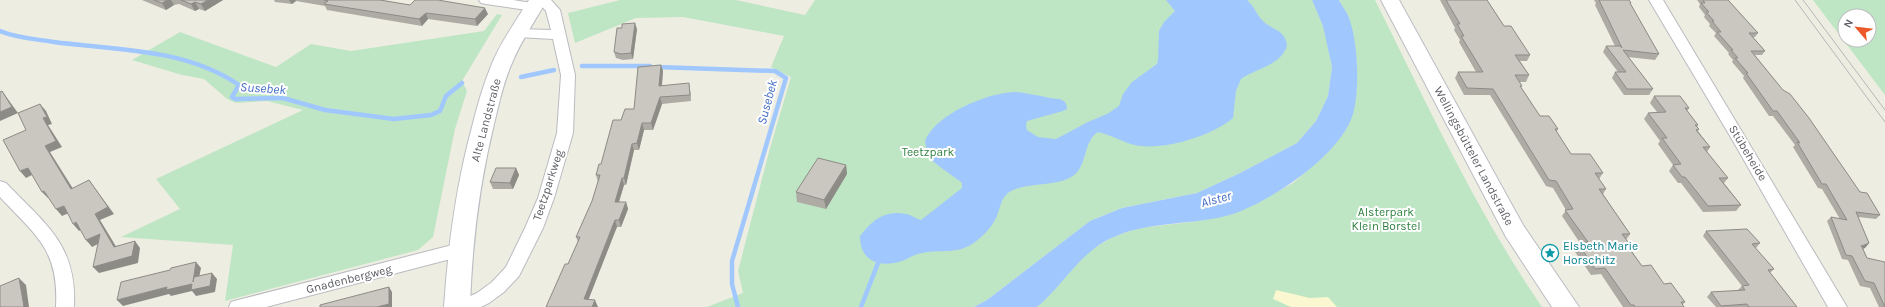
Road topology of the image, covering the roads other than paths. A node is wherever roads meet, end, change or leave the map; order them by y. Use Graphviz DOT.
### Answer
graph roads {
  1 [pos="486,0"];
  2 [pos="1390,0"];
  3 [pos="1656,0"];
  4 [pos="538,2"];
  5 [pos="518,33"];
  6 [pos="559,36"];
  7 [pos="0,188"];
  8 [pos="460,250"];
  9 [pos="65,307"];
  10 [pos="238,307"];
  11 [pos="457,307"];
  12 [pos="464,307"];
  13 [pos="1566,307"];
  14 [pos="1838,307"];
  1 -- 4 [label="street"];
  2 -- 13 [label="main road, Wellingsbütteler Landstraße"];
  3 -- 14 [label="street, Stübeheide"];
  4 -- 5 [label="main road, Alte Landstraße"];
  4 -- 6 [label="street, Teetzparkweg"];
  5 -- 6 [label="street"];
  5 -- 8 [label="main road, Alte Landstraße"];
  6 -- 12 [label="street, Teetzparkweg"];
  7 -- 9 [label="street"];
  8 -- 10 [label="street, Gnadenbergweg"];
  8 -- 11 [label="main road, Alte Landstraße"];
}
